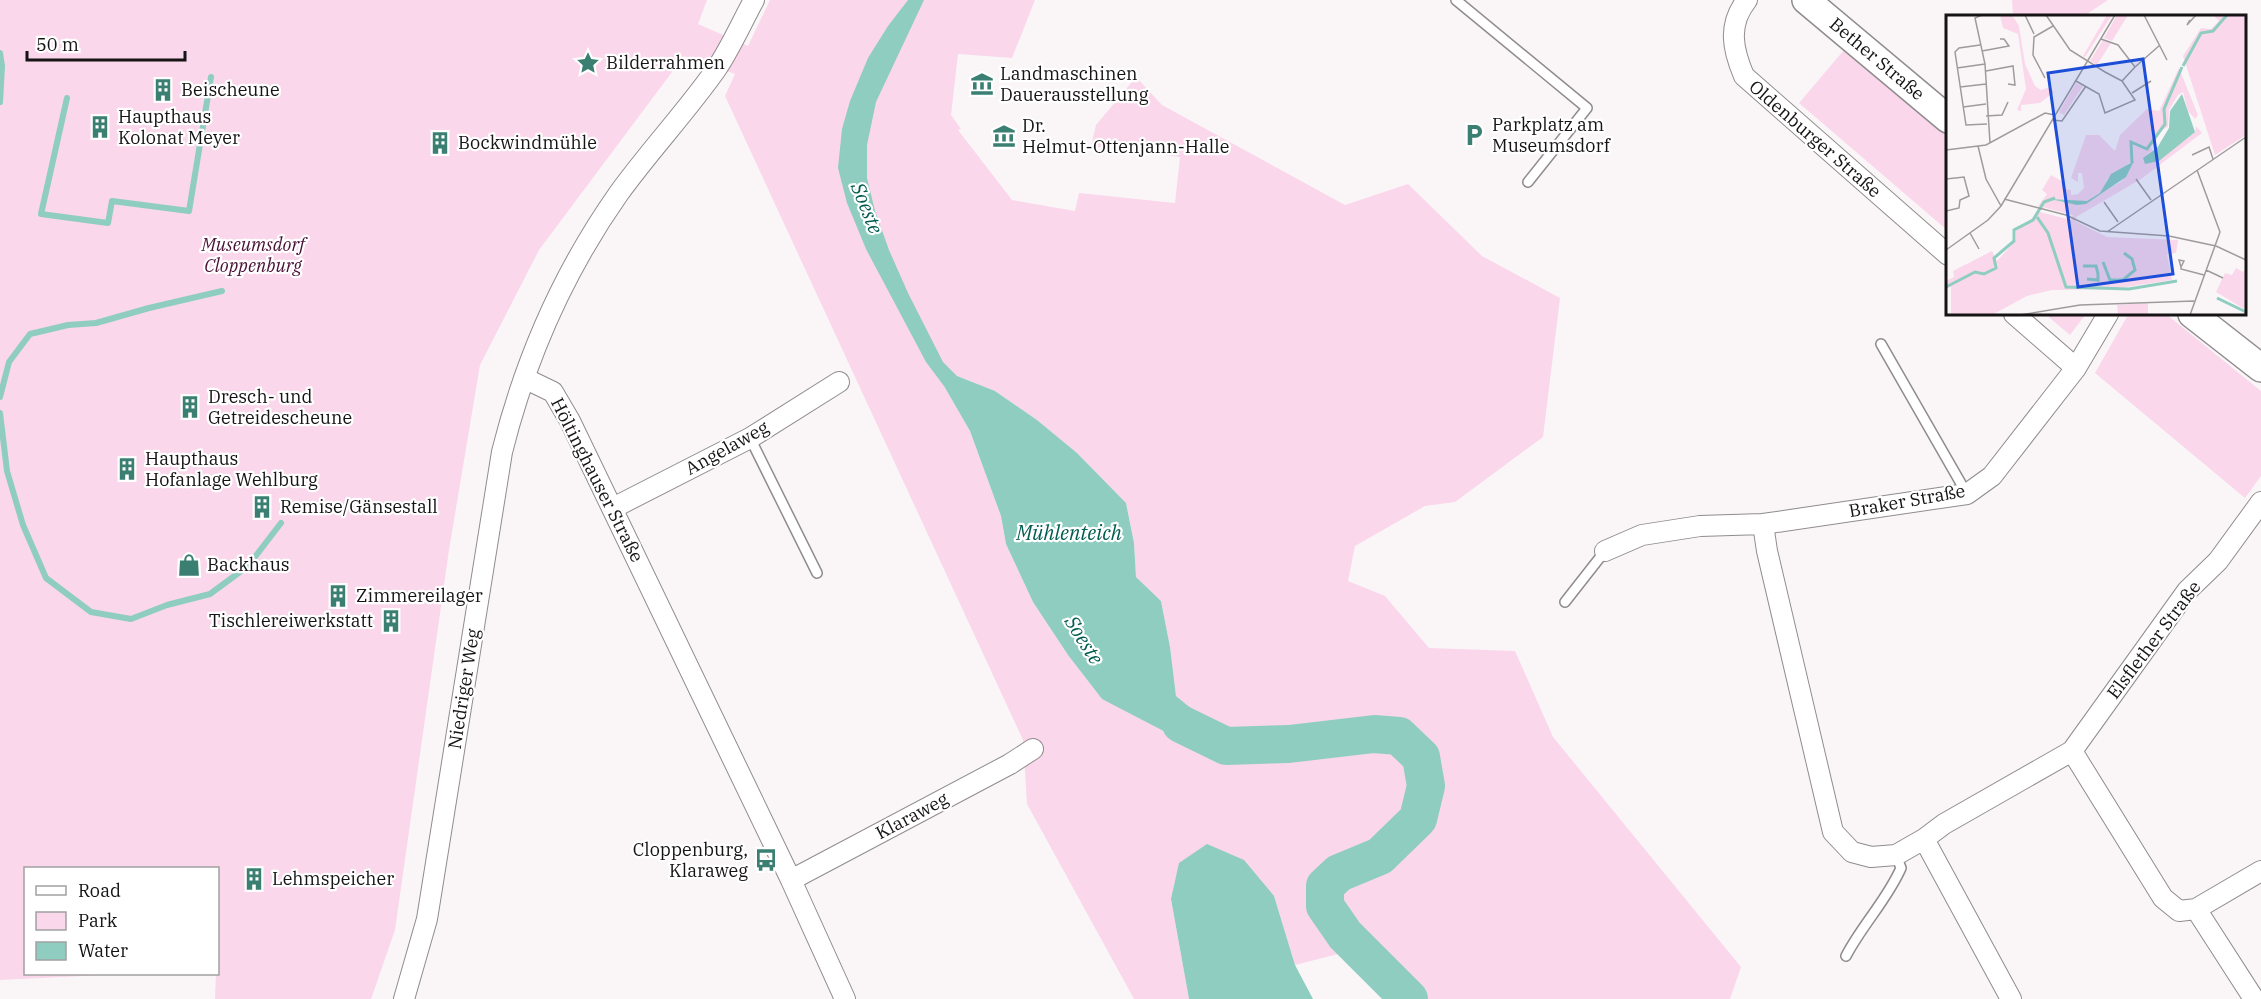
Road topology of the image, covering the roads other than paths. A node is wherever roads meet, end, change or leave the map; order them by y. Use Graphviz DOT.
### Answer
graph roads {
  1 [pos="754,0"];
  2 [pos="1456,0"];
  3 [pos="1747,0"];
  4 [pos="1810,2"];
  5 [pos="1946,118"];
  6 [pos="1528,183"];
  7 [pos="1946,254"];
  8 [pos="2015,315"];
  9 [pos="2107,315"];
  10 [pos="2193,315"];
  11 [pos="1881,344"];
  12 [pos="2076,368"];
  13 [pos="2261,368"];
  14 [pos="524,378"];
  15 [pos="839,382"];
  16 [pos="750,438"];
  17 [pos="1967,494"];
  18 [pos="2261,502"];
  19 [pos="613,508"];
  20 [pos="1763,524"];
  21 [pos="1605,551"];
  22 [pos="817,573"];
  23 [pos="1565,602"];
  24 [pos="1033,749"];
  25 [pos="2072,751"];
  26 [pos="1924,839"];
  27 [pos="1896,855"];
  28 [pos="2261,871"];
  29 [pos="790,880"];
  30 [pos="2196,909"];
  31 [pos="1846,956"];
  32 [pos="404,999"];
  33 [pos="845,999"];
  34 [pos="2011,999"];
  35 [pos="2254,999"];
  1 -- 14 [label="street"];
  2 -- 6 [label="lane"];
  3 -- 7 [label="street, Oldenburger Straße"];
  4 -- 5 [label="street, Bether Straße"];
  8 -- 12 [label="street"];
  9 -- 12 [label="street, Braker Straße"];
  10 -- 13 [label="street"];
  11 -- 17 [label="lane"];
  12 -- 17 [label="street, Braker Straße"];
  14 -- 19 [label="street, Höltinghauser Straße"];
  14 -- 32 [label="street, Niedriger Weg"];
  15 -- 16 [label="street, Angelaweg"];
  16 -- 19 [label="street, Angelaweg"];
  16 -- 22 [label="lane"];
  17 -- 20 [label="street, Braker Straße"];
  18 -- 25 [label="street, Elsflether Straße"];
  19 -- 29 [label="street, Höltinghauser Straße"];
  20 -- 21 [label="street, Braker Straße"];
  20 -- 27 [label="street"];
  21 -- 23 [label="lane"];
  24 -- 29 [label="street, Klaraweg"];
  25 -- 26 [label="street, Elsflether Straße"];
  25 -- 30 [label="street"];
  26 -- 27 [label="street"];
  26 -- 34 [label="street"];
  27 -- 31 [label="lane"];
  28 -- 30 [label="street"];
  29 -- 33 [label="street, Höltinghauser Straße"];
  30 -- 35 [label="street"];
}
